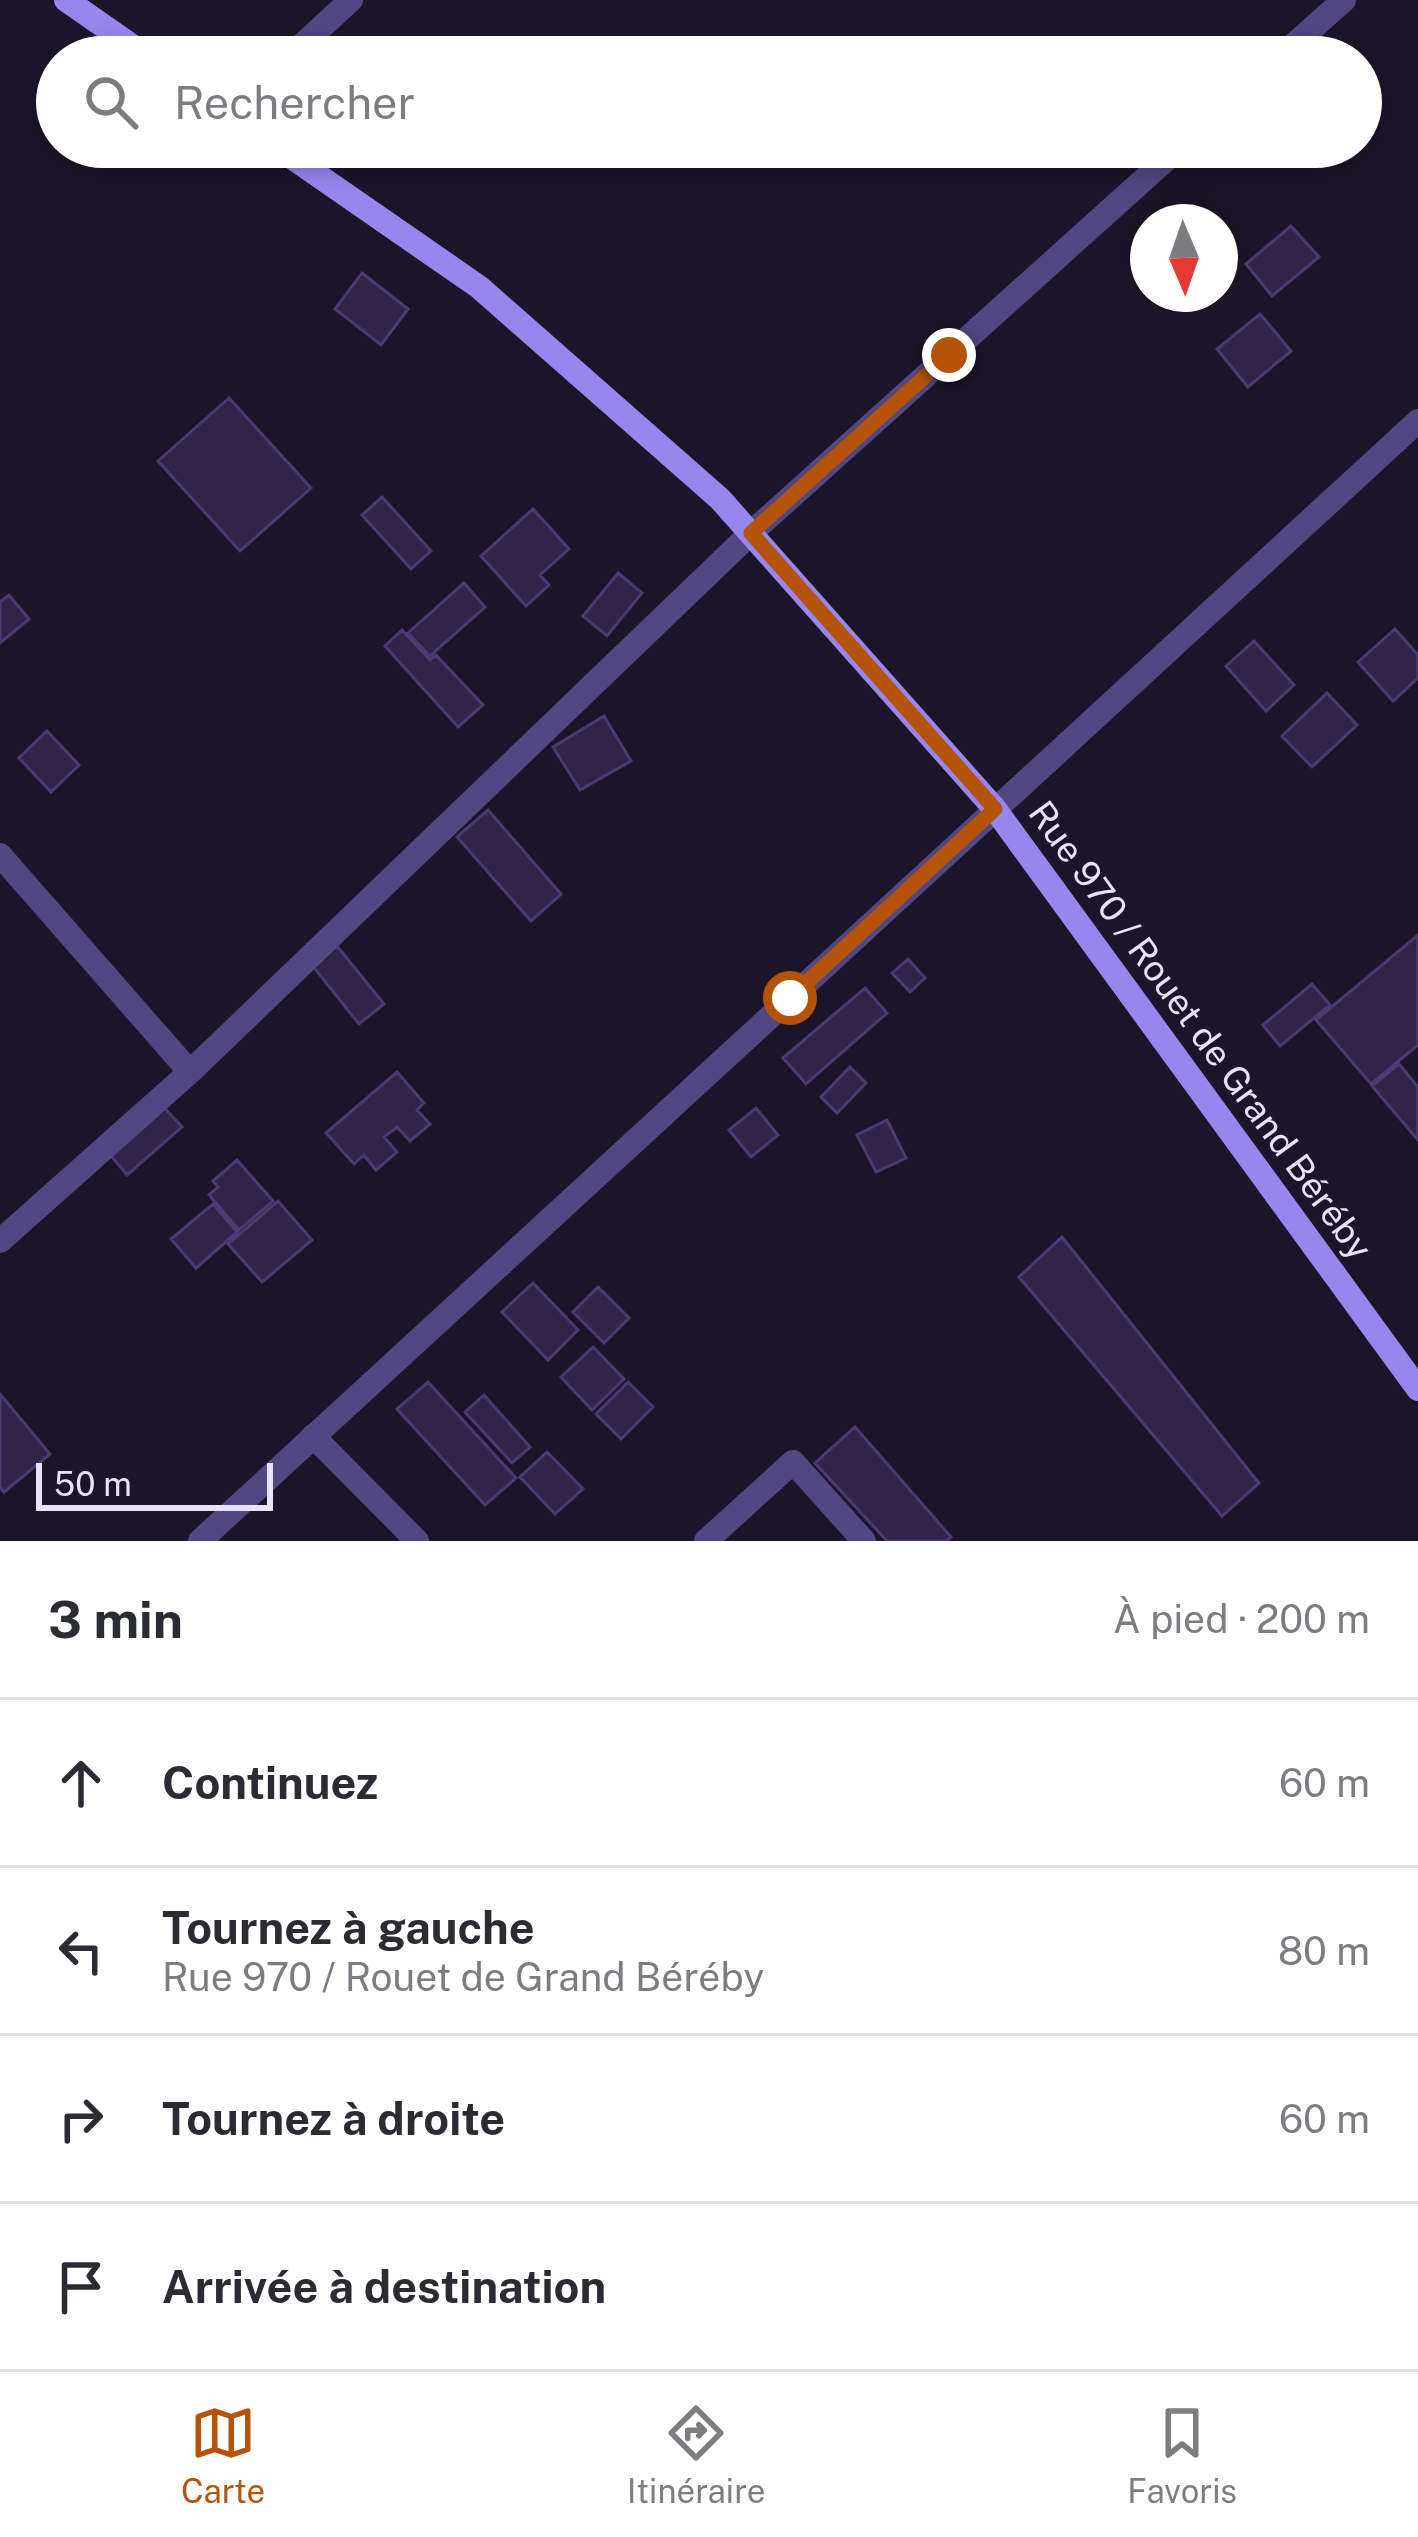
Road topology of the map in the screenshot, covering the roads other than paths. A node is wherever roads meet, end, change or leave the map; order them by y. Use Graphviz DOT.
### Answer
graph roads {
  1 [pos="66,0"];
  2 [pos="351,0"];
  3 [pos="1343,0"];
  4 [pos="118,36"];
  5 [pos="312,36"];
  6 [pos="1303,36"];
  7 [pos="308,168"];
  8 [pos="1157,168"];
  9 [pos="1418,421"];
  10 [pos="751,533"];
  11 [pos="995,809"];
  12 [pos="0,855"];
  13 [pos="190,1072"];
  14 [pos="0,1241"];
  15 [pos="1418,1388"];
  16 [pos="313,1436"];
  17 [pos="200,1541"];
  18 [pos="417,1541"];
  19 [pos="706,1541"];
  20 [pos="864,1541"];
  1 -- 4 [label="main road"];
  2 -- 5 [label="street"];
  3 -- 6 [label="street"];
  7 -- 10 [label="main road, Rue 970 / Rouet de Grand Béréby"];
  8 -- 10 [label="street"];
  9 -- 11 [label="street"];
  10 -- 11 [label="main road, Rue 970 / Rouet de Grand Béréby"];
  10 -- 13 [label="street"];
  11 -- 15 [label="main road, Rue 970 / Rouet de Grand Béréby"];
  11 -- 16 [label="street"];
  12 -- 13 [label="street"];
  13 -- 14 [label="street"];
  16 -- 17 [label="street"];
  16 -- 18 [label="street"];
  19 -- 20 [label="street"];
}
